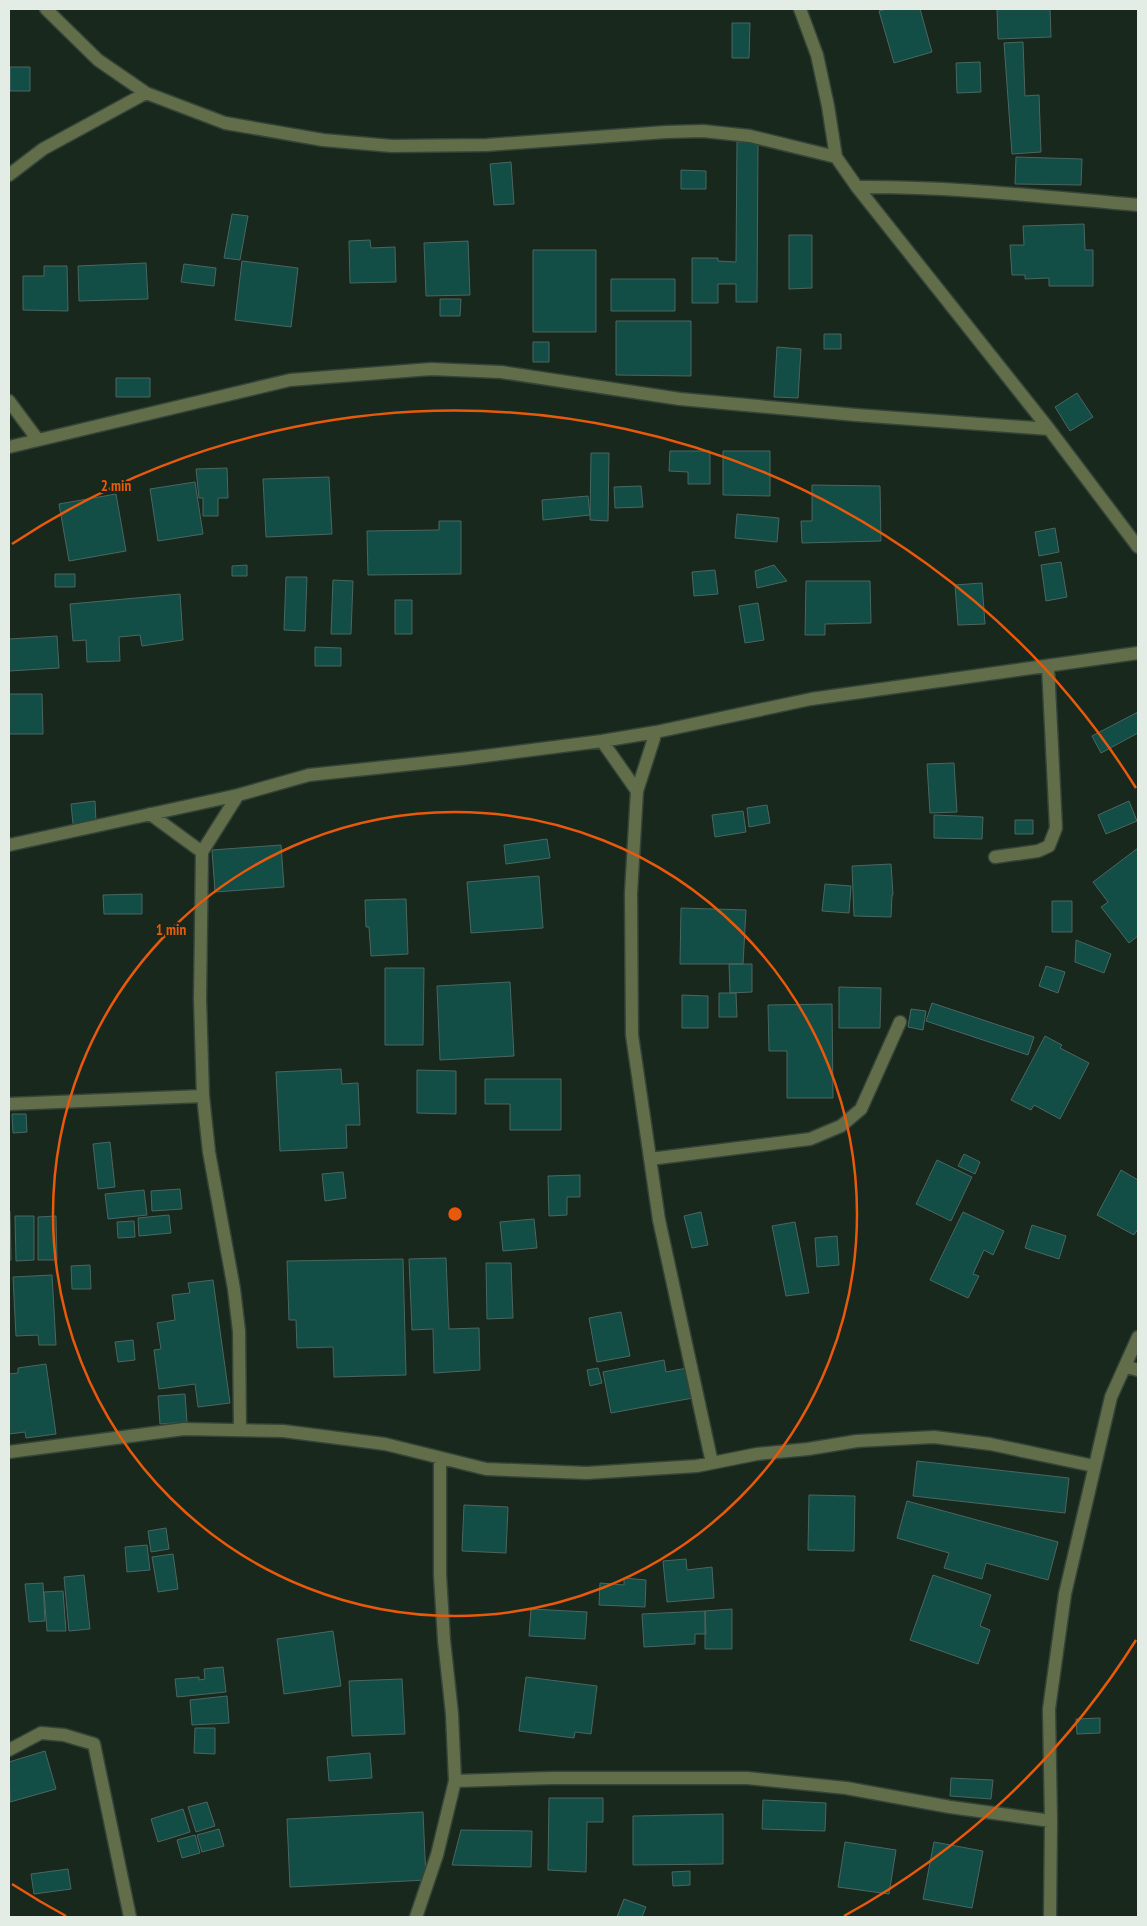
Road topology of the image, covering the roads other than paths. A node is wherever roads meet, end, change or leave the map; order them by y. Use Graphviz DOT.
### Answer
graph roads {
  1 [pos="46,9"];
  2 [pos="800,9"];
  3 [pos="146,94"];
  4 [pos="836,157"];
  5 [pos="9,175"];
  6 [pos="857,188"];
  7 [pos="1138,205"];
  8 [pos="9,401"];
  9 [pos="1049,429"];
  10 [pos="38,440"];
  11 [pos="9,447"];
  12 [pos="1138,547"];
  13 [pos="1138,653"];
  14 [pos="1048,666"];
  15 [pos="656,732"];
  16 [pos="602,741"];
  17 [pos="638,791"];
  18 [pos="238,795"];
  19 [pos="150,814"];
  20 [pos="9,845"];
  21 [pos="202,852"];
  22 [pos="995,856"];
  23 [pos="900,1022"];
  24 [pos="202,1096"];
  25 [pos="9,1104"];
  26 [pos="650,1159"];
  27 [pos="1138,1336"];
  28 [pos="1125,1366"];
  29 [pos="1138,1370"];
  30 [pos="240,1429"];
  31 [pos="9,1452"];
  32 [pos="440,1458"];
  33 [pos="712,1463"];
  34 [pos="1094,1466"];
  35 [pos="9,1750"];
  36 [pos="455,1781"];
  37 [pos="1051,1821"];
  38 [pos="130,1917"];
  39 [pos="416,1917"];
  40 [pos="1050,1917"];
  1 -- 3 [label="street"];
  2 -- 4 [label="street"];
  3 -- 4 [label="street"];
  3 -- 5 [label="street"];
  4 -- 6 [label="street"];
  6 -- 7 [label="street"];
  6 -- 9 [label="street"];
  8 -- 10 [label="street"];
  9 -- 10 [label="street"];
  9 -- 12 [label="street"];
  10 -- 11 [label="street"];
  13 -- 14 [label="street"];
  14 -- 15 [label="street"];
  14 -- 22 [label="street"];
  15 -- 16 [label="street"];
  15 -- 17 [label="street"];
  16 -- 17 [label="street"];
  16 -- 18 [label="street"];
  17 -- 26 [label="street"];
  18 -- 19 [label="street"];
  18 -- 21 [label="street"];
  19 -- 20 [label="street"];
  19 -- 21 [label="street"];
  21 -- 24 [label="street"];
  23 -- 26 [label="street"];
  24 -- 25 [label="street"];
  24 -- 30 [label="street"];
  26 -- 33 [label="street"];
  27 -- 28 [label="street"];
  28 -- 29 [label="street"];
  28 -- 34 [label="street"];
  30 -- 31 [label="street"];
  30 -- 32 [label="street"];
  32 -- 33 [label="street"];
  32 -- 36 [label="street"];
  33 -- 34 [label="street"];
  34 -- 37 [label="street"];
  35 -- 38 [label="street"];
  36 -- 37 [label="street"];
  36 -- 39 [label="street"];
  37 -- 40 [label="street"];
}
